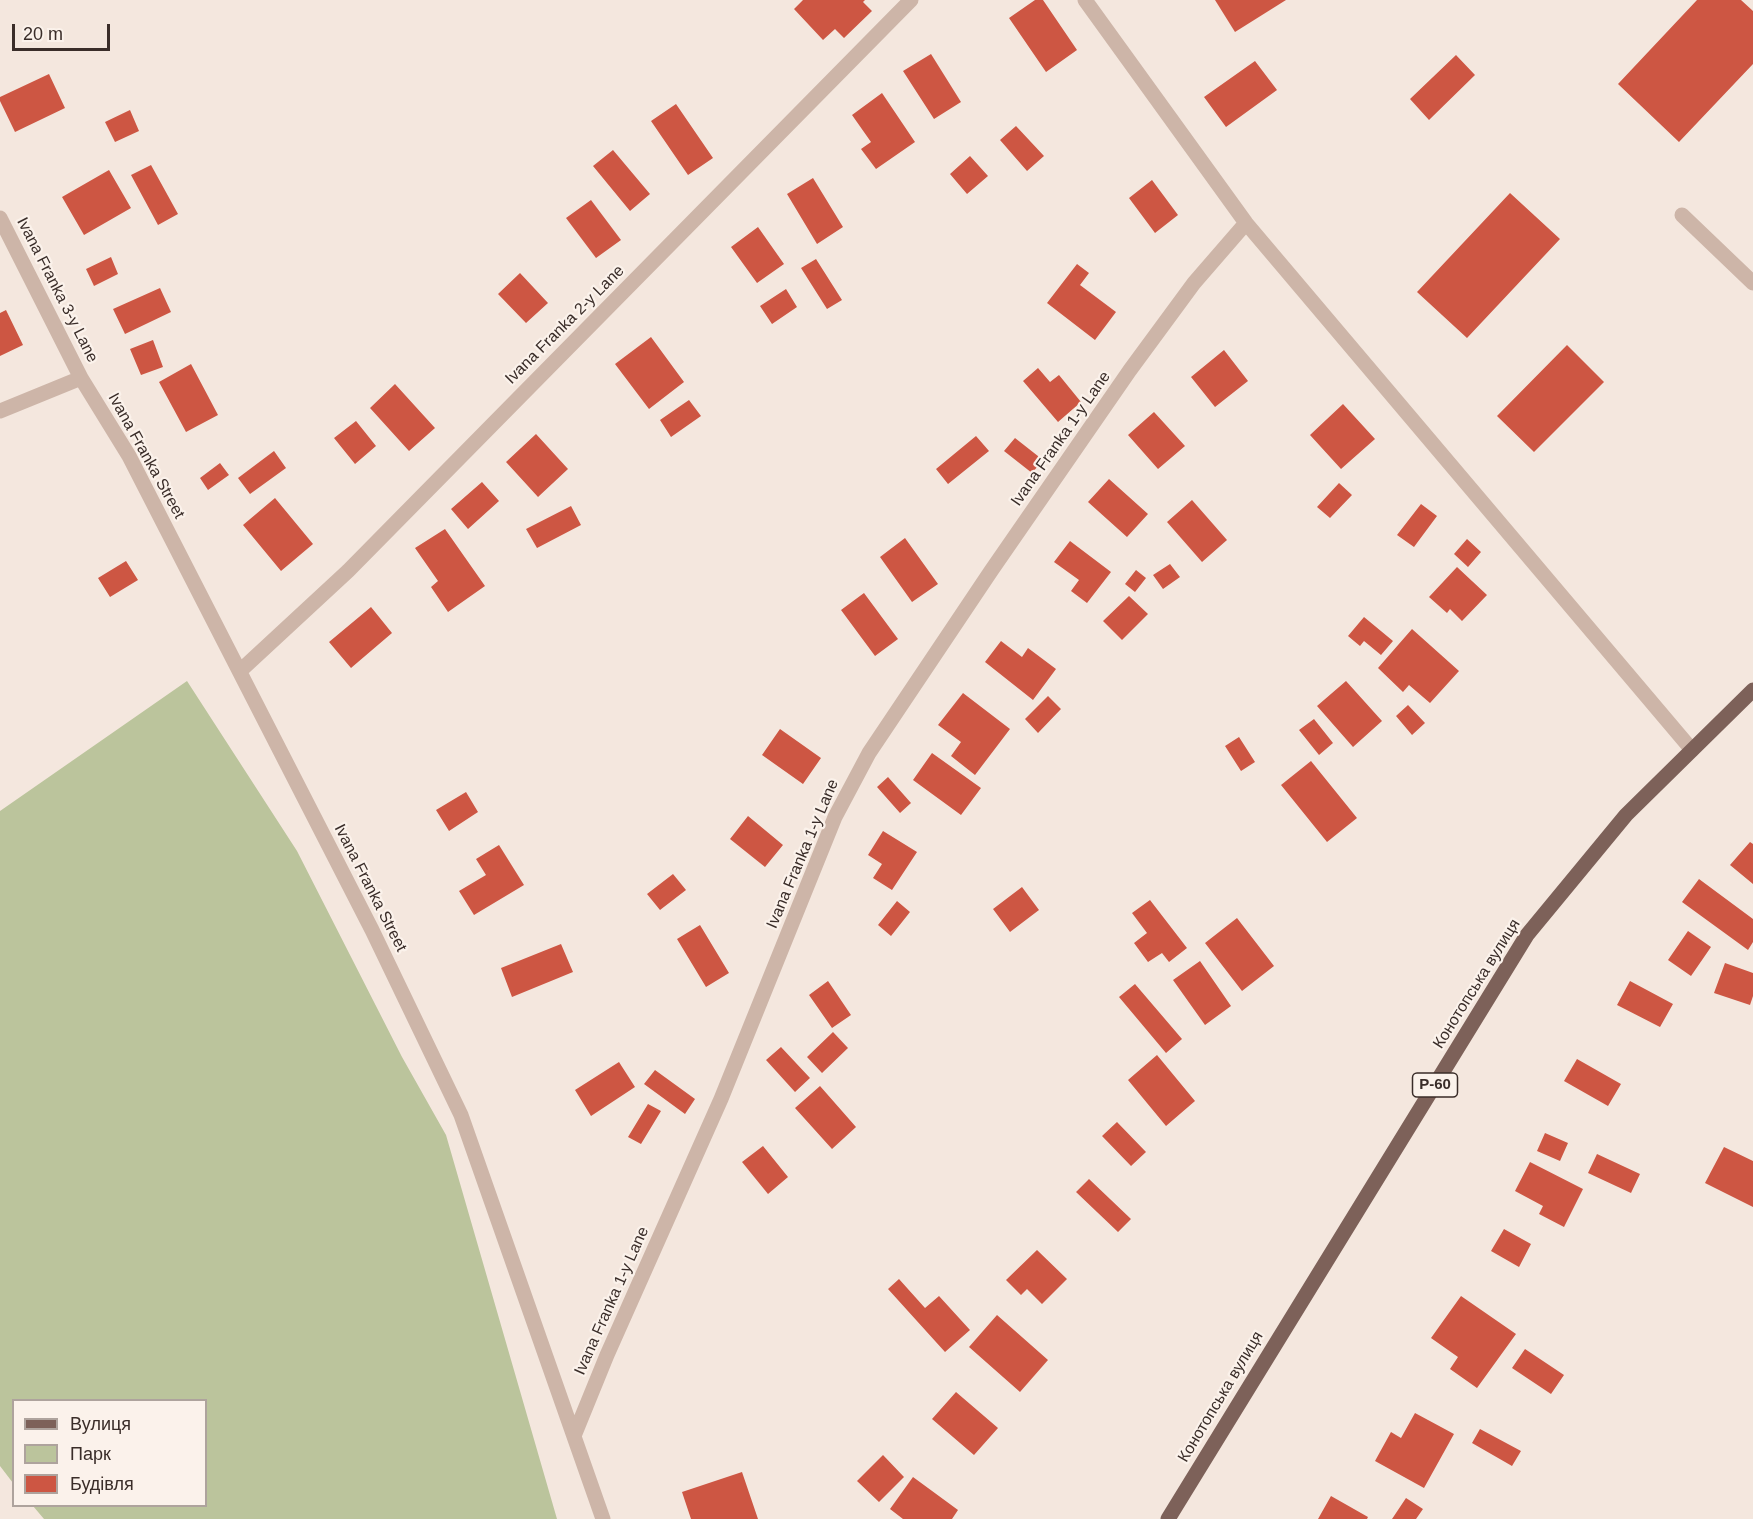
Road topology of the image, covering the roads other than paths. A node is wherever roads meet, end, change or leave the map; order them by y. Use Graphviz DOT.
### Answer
graph roads {
  1 [pos="911,0"];
  2 [pos="1084,0"];
  3 [pos="1683,215"];
  4 [pos="0,218"];
  5 [pos="1246,223"];
  6 [pos="1753,283"];
  7 [pos="81,378"];
  8 [pos="0,411"];
  9 [pos="240,671"];
  10 [pos="1753,690"];
  11 [pos="1692,750"];
  12 [pos="574,1436"];
  13 [pos="603,1519"];
  14 [pos="1168,1519"];
  1 -- 9 [label="street, Ivana Franka 2-y Lane"];
  2 -- 5 [label="street"];
  3 -- 6 [label="street"];
  4 -- 7 [label="street, Ivana Franka 3-y Lane"];
  5 -- 11 [label="street"];
  5 -- 12 [label="street, Ivana Franka 1-y Lane"];
  7 -- 8 [label="street"];
  7 -- 9 [label="street, Ivana Franka Street"];
  9 -- 12 [label="street, Ivana Franka Street"];
  10 -- 11 [label="main road, Конотопська вулиця / Р-60"];
  11 -- 14 [label="main road, Конотопська вулиця / Р-60"];
  12 -- 13 [label="street, Ivana Franka Street"];
}
